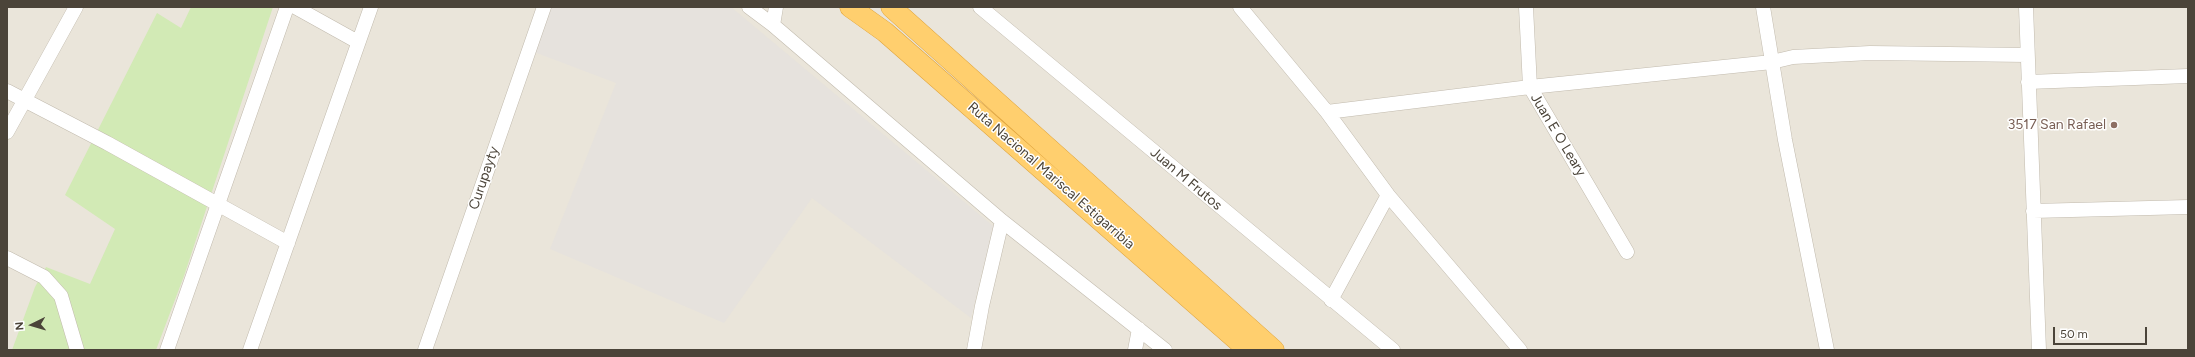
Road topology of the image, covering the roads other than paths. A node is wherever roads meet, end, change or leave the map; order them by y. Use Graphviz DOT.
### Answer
graph roads {
  1 [pos="76,7"];
  2 [pos="287,7"];
  3 [pos="295,7"];
  4 [pos="371,7"];
  5 [pos="544,7"];
  6 [pos="749,7"];
  7 [pos="776,7"];
  8 [pos="850,7"];
  9 [pos="891,7"];
  10 [pos="980,7"];
  11 [pos="1240,7"];
  12 [pos="1526,7"];
  13 [pos="1763,7"];
  14 [pos="2026,7"];
  15 [pos="997,14"];
  16 [pos="773,25"];
  17 [pos="358,42"];
  18 [pos="2027,55"];
  19 [pos="1772,62"];
  20 [pos="2188,76"];
  21 [pos="2028,82"];
  22 [pos="1530,87"];
  23 [pos="7,91"];
  24 [pos="25,100"];
  25 [pos="1328,112"];
  26 [pos="7,132"];
  27 [pos="1388,195"];
  28 [pos="218,204"];
  29 [pos="2188,207"];
  30 [pos="2033,212"];
  31 [pos="1002,221"];
  32 [pos="288,243"];
  33 [pos="1627,252"];
  34 [pos="7,258"];
  35 [pos="1331,300"];
  36 [pos="1139,329"];
  37 [pos="171,349"];
  38 [pos="77,350"];
  39 [pos="250,350"];
  40 [pos="425,350"];
  41 [pos="974,350"];
  42 [pos="1135,350"];
  43 [pos="1165,350"];
  44 [pos="1248,350"];
  45 [pos="1274,350"];
  46 [pos="1393,350"];
  47 [pos="1520,350"];
  48 [pos="1827,350"];
  49 [pos="2039,350"];
  1 -- 24 [label="street"];
  2 -- 28 [label="street"];
  3 -- 17 [label="street"];
  4 -- 17 [label="street"];
  5 -- 40 [label="street, Curupayty"];
  6 -- 16 [label="street"];
  7 -- 16 [label="street"];
  8 -- 44 [label="highway, Ruta Nacional Mariscal Estigarribia"];
  9 -- 45 [label="highway, Ruta Nacional Mariscal Estigarribia"];
  10 -- 15 [label="street, Juan M Frutos"];
  11 -- 25 [label="street"];
  12 -- 22 [label="street, Juan E O Leary"];
  13 -- 19 [label="street"];
  14 -- 18 [label="street"];
  15 -- 35 [label="street, Juan M Frutos"];
  16 -- 31 [label="street"];
  17 -- 32 [label="street"];
  18 -- 19 [label="street"];
  18 -- 21 [label="street"];
  19 -- 22 [label="street"];
  19 -- 48 [label="street"];
  20 -- 21 [label="street"];
  21 -- 30 [label="street"];
  22 -- 25 [label="street"];
  22 -- 33 [label="street, Juan E O Leary"];
  23 -- 24 [label="street"];
  24 -- 26 [label="street"];
  24 -- 28 [label="street"];
  25 -- 27 [label="street"];
  27 -- 35 [label="street"];
  27 -- 47 [label="street"];
  28 -- 32 [label="street"];
  28 -- 37 [label="street"];
  29 -- 30 [label="street"];
  30 -- 49 [label="street"];
  31 -- 36 [label="street"];
  31 -- 41 [label="street"];
  32 -- 39 [label="street"];
  34 -- 38 [label="street"];
  35 -- 46 [label="street, Juan M Frutos"];
  36 -- 42 [label="street"];
  36 -- 43 [label="street"];
}
